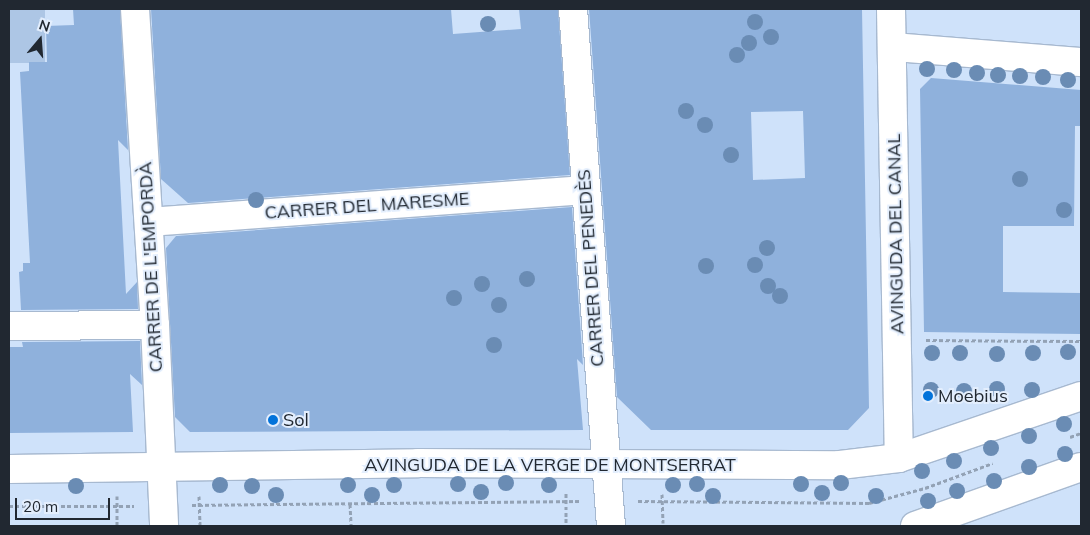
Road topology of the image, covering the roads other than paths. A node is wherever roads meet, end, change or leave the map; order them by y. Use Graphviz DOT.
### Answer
graph roads {
  1 [pos="135,9"];
  2 [pos="573,9"];
  3 [pos="892,9"];
  4 [pos="894,47"];
  5 [pos="1081,62"];
  6 [pos="585,190"];
  7 [pos="149,222"];
  8 [pos="155,325"];
  9 [pos="9,326"];
  10 [pos="1081,396"];
  11 [pos="898,458"];
  12 [pos="607,465"];
  13 [pos="1081,467"];
  14 [pos="163,468"];
  15 [pos="9,469"];
  16 [pos="164,526"];
  17 [pos="611,526"];
  18 [pos="915,526"];
  1 -- 7 [label="street, CARRER DE L'EMPORDÀ"];
  2 -- 6 [label="street, CARRER DEL PENEDÈS"];
  3 -- 4 [label="street, AVINGUDA DEL CANAL"];
  4 -- 5 [label="street"];
  4 -- 11 [label="street, AVINGUDA DEL CANAL"];
  6 -- 7 [label="street, CARRER DEL MARESME"];
  6 -- 12 [label="street, CARRER DEL PENEDÈS"];
  7 -- 8 [label="street, CARRER DE L'EMPORDÀ"];
  8 -- 9 [label="street"];
  8 -- 14 [label="street, CARRER DE L'EMPORDÀ"];
  10 -- 11 [label="street, AVINGUDA DE LA VERGE DE MONTSERRAT"];
  11 -- 12 [label="street, AVINGUDA DE LA VERGE DE MONTSERRAT"];
  12 -- 14 [label="street, AVINGUDA DE LA VERGE DE MONTSERRAT"];
  12 -- 17 [label="street, CARRER DEL PENEDÈS"];
  13 -- 18 [label="street"];
  14 -- 15 [label="street, AVINGUDA DE LA VERGE DE MONTSERRAT"];
  14 -- 16 [label="street, CARRER DE L'EMPORDÀ"];
}
